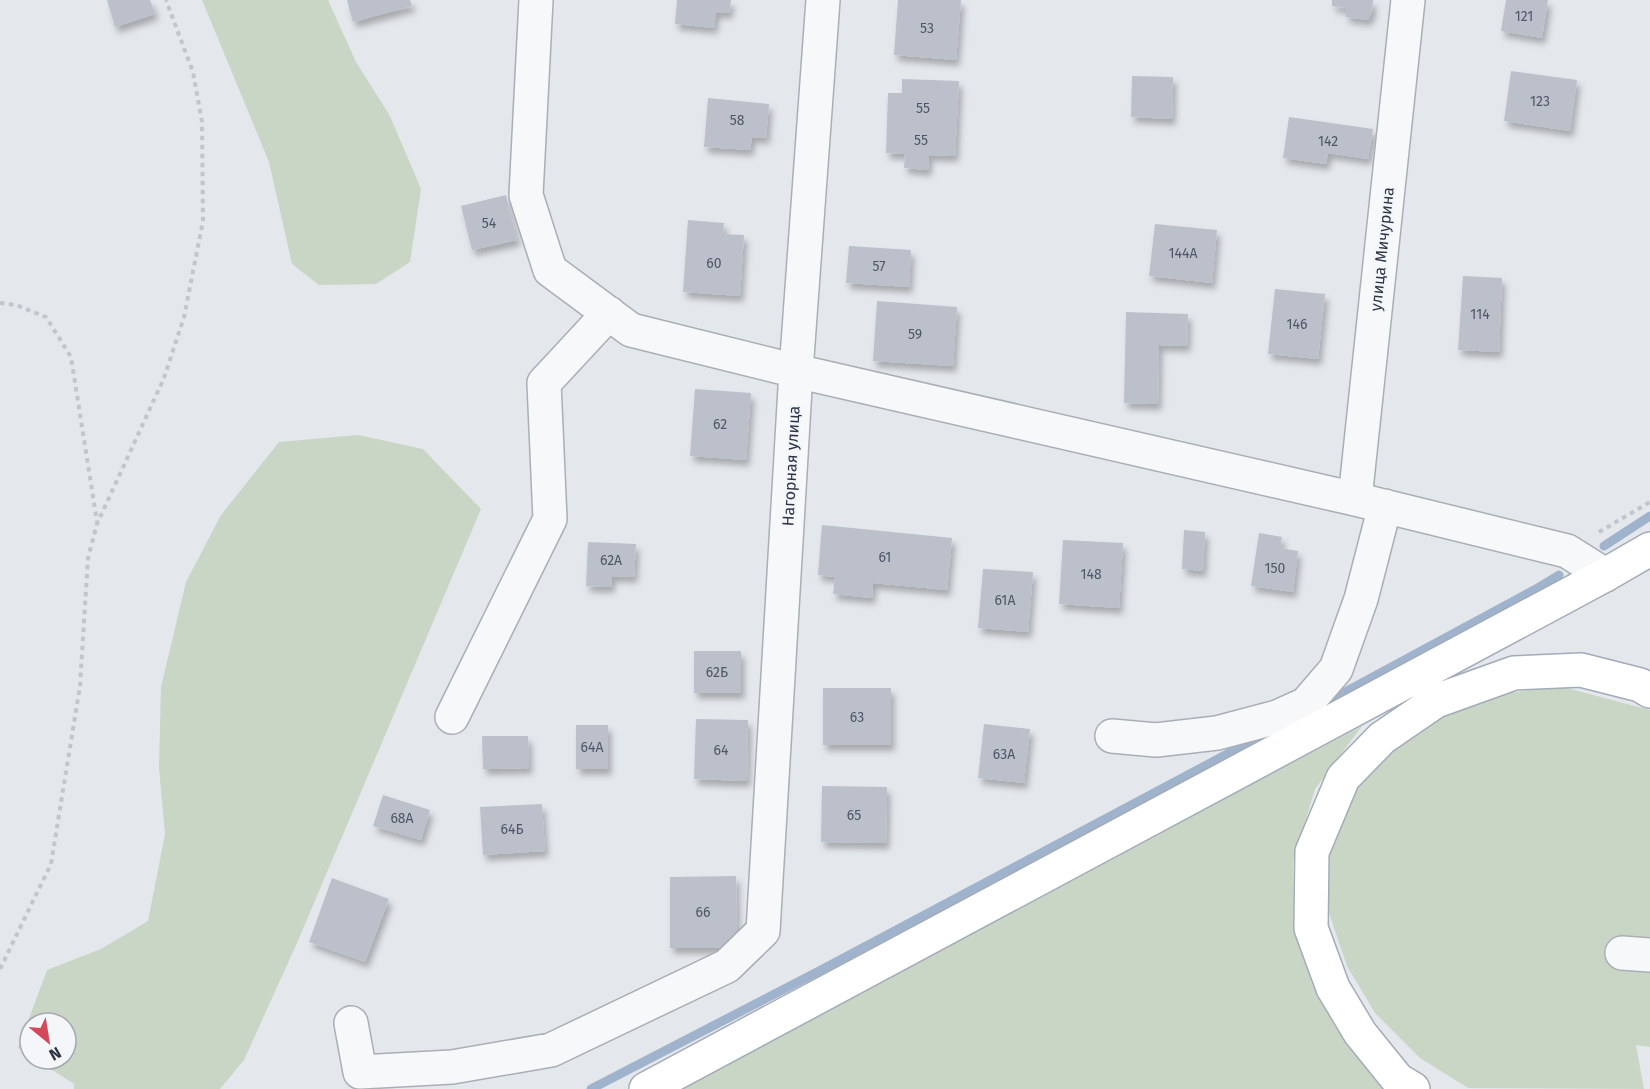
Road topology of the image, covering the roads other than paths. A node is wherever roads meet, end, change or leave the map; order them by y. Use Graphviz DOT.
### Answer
graph roads {
  1 [pos="536,0"];
  2 [pos="823,0"];
  3 [pos="1408,0"];
  4 [pos="609,313"];
  5 [pos="796,371"];
  6 [pos="1370,502"];
  7 [pos="1650,549"];
  8 [pos="1605,575"];
  9 [pos="1650,691"];
  10 [pos="452,717"];
  11 [pos="1112,736"];
  12 [pos="351,1023"];
  13 [pos="646,1089"];
  14 [pos="1413,1089"];
  1 -- 4 [label="street"];
  2 -- 5 [label="street, Нагорная улица"];
  3 -- 6 [label="street, улица Мичурина"];
  4 -- 5 [label="street"];
  4 -- 10 [label="street"];
  5 -- 6 [label="street"];
  5 -- 12 [label="street, Нагорная улица"];
  6 -- 8 [label="street"];
  6 -- 11 [label="street, улица Мичурина"];
  7 -- 8 [label="main road"];
  8 -- 13 [label="main road"];
  9 -- 14 [label="main road"];
}
